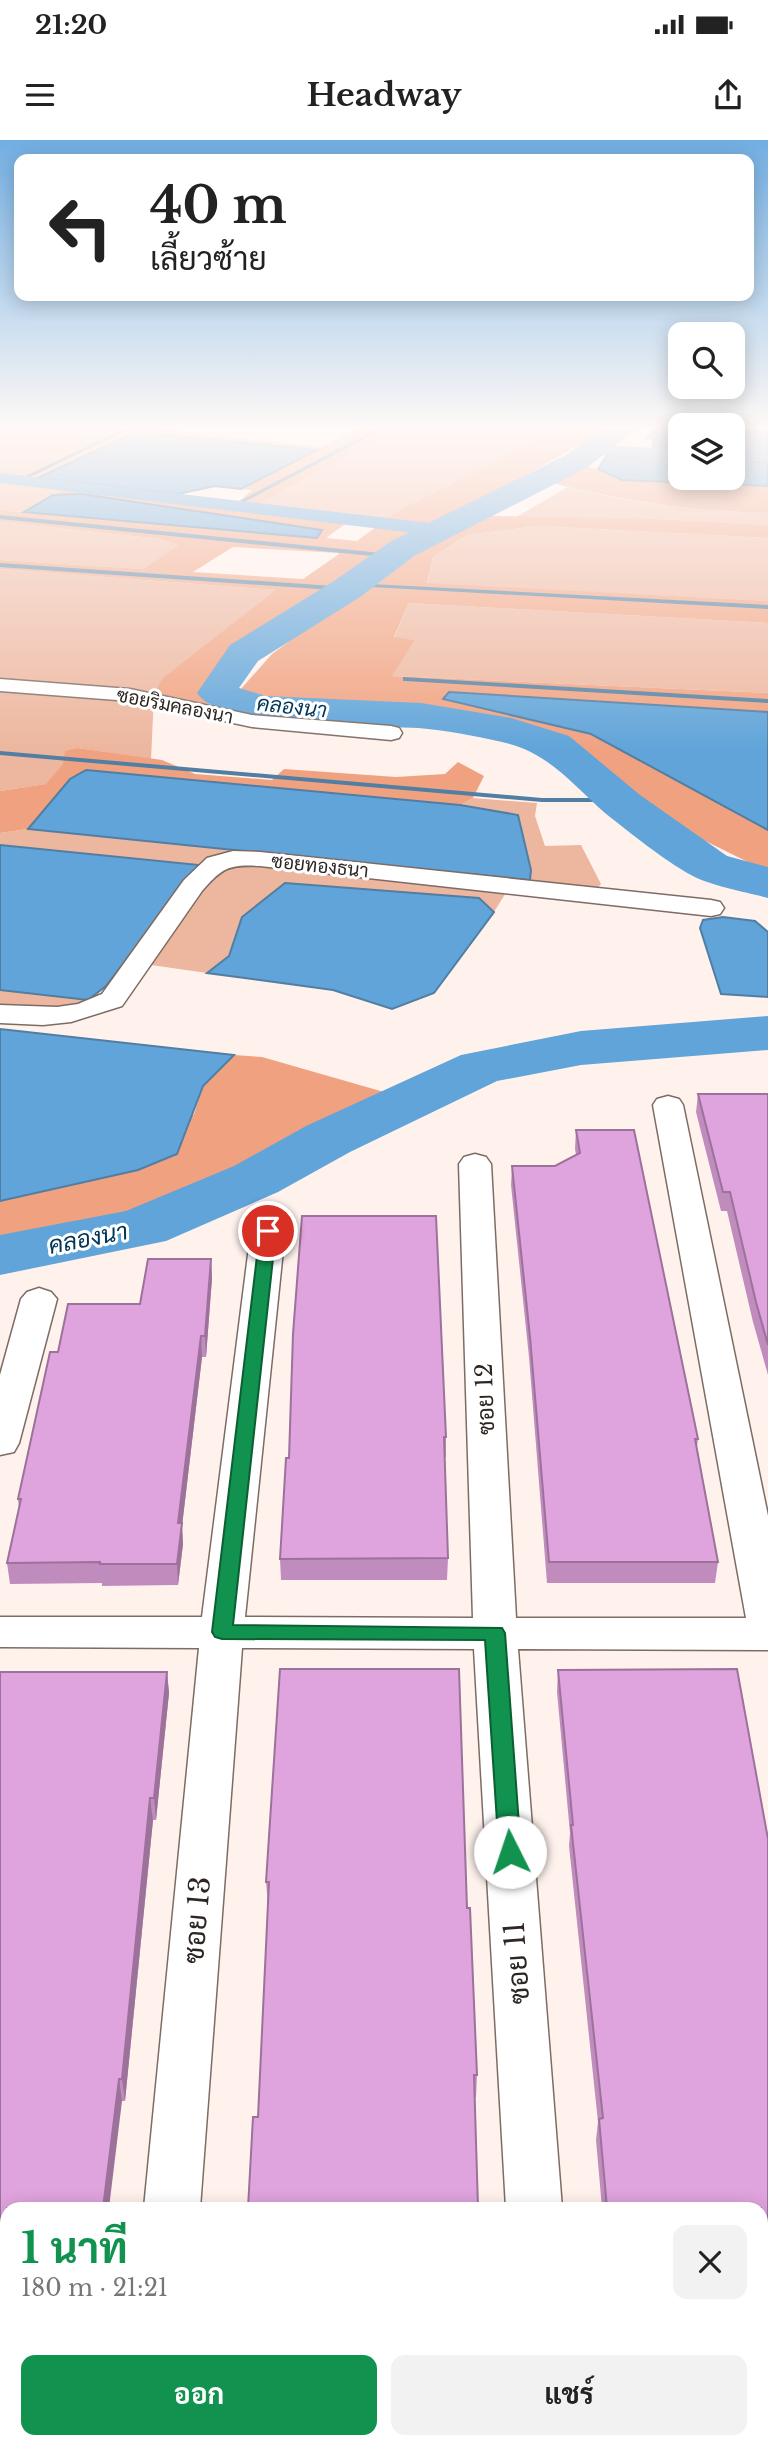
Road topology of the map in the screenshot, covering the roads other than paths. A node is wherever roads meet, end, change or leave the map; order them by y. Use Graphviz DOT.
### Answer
graph roads {
  1 [pos="0,685"];
  2 [pos="391,733"];
  3 [pos="711,908"];
  4 [pos="0,1014"];
  5 [pos="668,1105"];
  6 [pos="475,1164"];
  7 [pos="268,1231"];
  8 [pos="38,1299"];
  9 [pos="0,1443"];
  10 [pos="768,1620"];
  11 [pos="0,1632"];
  12 [pos="222,1632"];
  13 [pos="495,1633"];
  14 [pos="768,1634"];
  15 [pos="173,2202"];
  16 [pos="534,2202"];
  1 -- 2 [label="street, ซอยริมคลองนา"];
  3 -- 4 [label="street, ซอยทองธนา"];
  5 -- 10 [label="street"];
  6 -- 13 [label="street, ซอย 12"];
  7 -- 12 [label="street, ซอย 13"];
  8 -- 9 [label="street"];
  11 -- 12 [label="street"];
  12 -- 13 [label="street"];
  12 -- 15 [label="street, ซอย 13"];
  13 -- 14 [label="street"];
  13 -- 16 [label="street, ซอย 11"];
}
